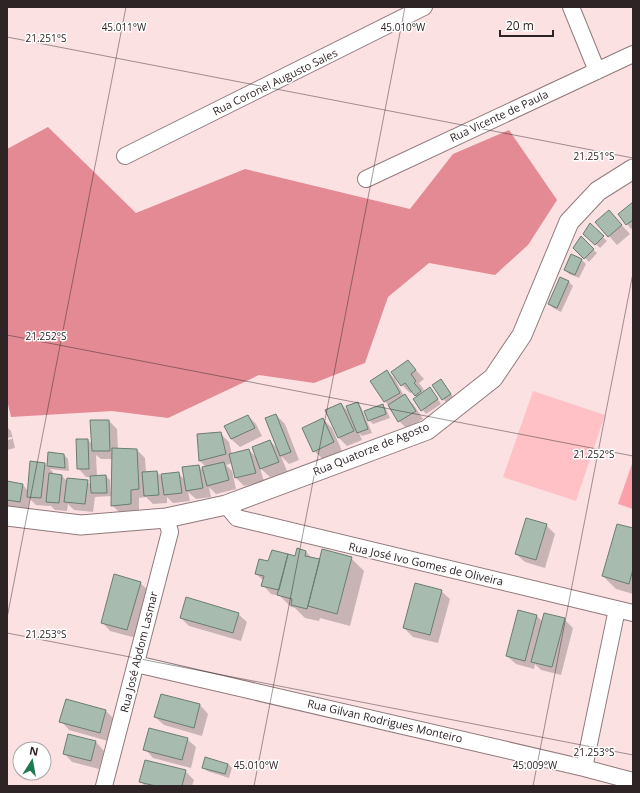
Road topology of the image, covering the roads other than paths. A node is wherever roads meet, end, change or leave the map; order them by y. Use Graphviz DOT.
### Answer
graph roads {
  1 [pos="424,7"];
  2 [pos="571,7"];
  3 [pos="633,54"];
  4 [pos="597,71"];
  5 [pos="125,156"];
  6 [pos="633,169"];
  7 [pos="366,179"];
  8 [pos="226,505"];
  9 [pos="7,516"];
  10 [pos="166,518"];
  11 [pos="617,609"];
  12 [pos="633,613"];
  13 [pos="136,664"];
  14 [pos="584,768"];
  15 [pos="633,781"];
  16 [pos="104,786"];
  1 -- 5 [label="street, Rua Coronel Augusto Sales"];
  2 -- 4 [label="street"];
  3 -- 4 [label="street, Rua Vicente de Paula"];
  4 -- 7 [label="street, Rua Vicente de Paula"];
  6 -- 8 [label="street, Rua Quatorze de Agosto"];
  8 -- 10 [label="street, Rua Quatorze de Agosto"];
  8 -- 11 [label="street, Rua José Ivo Gomes de Oliveira"];
  9 -- 10 [label="street, Rua Quatorze de Agosto"];
  10 -- 13 [label="street, Rua José Abdom Lasmar"];
  11 -- 12 [label="street, Rua José Ivo Gomes de Oliveira"];
  11 -- 14 [label="street"];
  13 -- 14 [label="street, Rua Gilvan Rodrigues Monteiro"];
  13 -- 16 [label="street, Rua José Abdom Lasmar"];
  14 -- 15 [label="street, Rua Gilvan Rodrigues Monteiro"];
}
